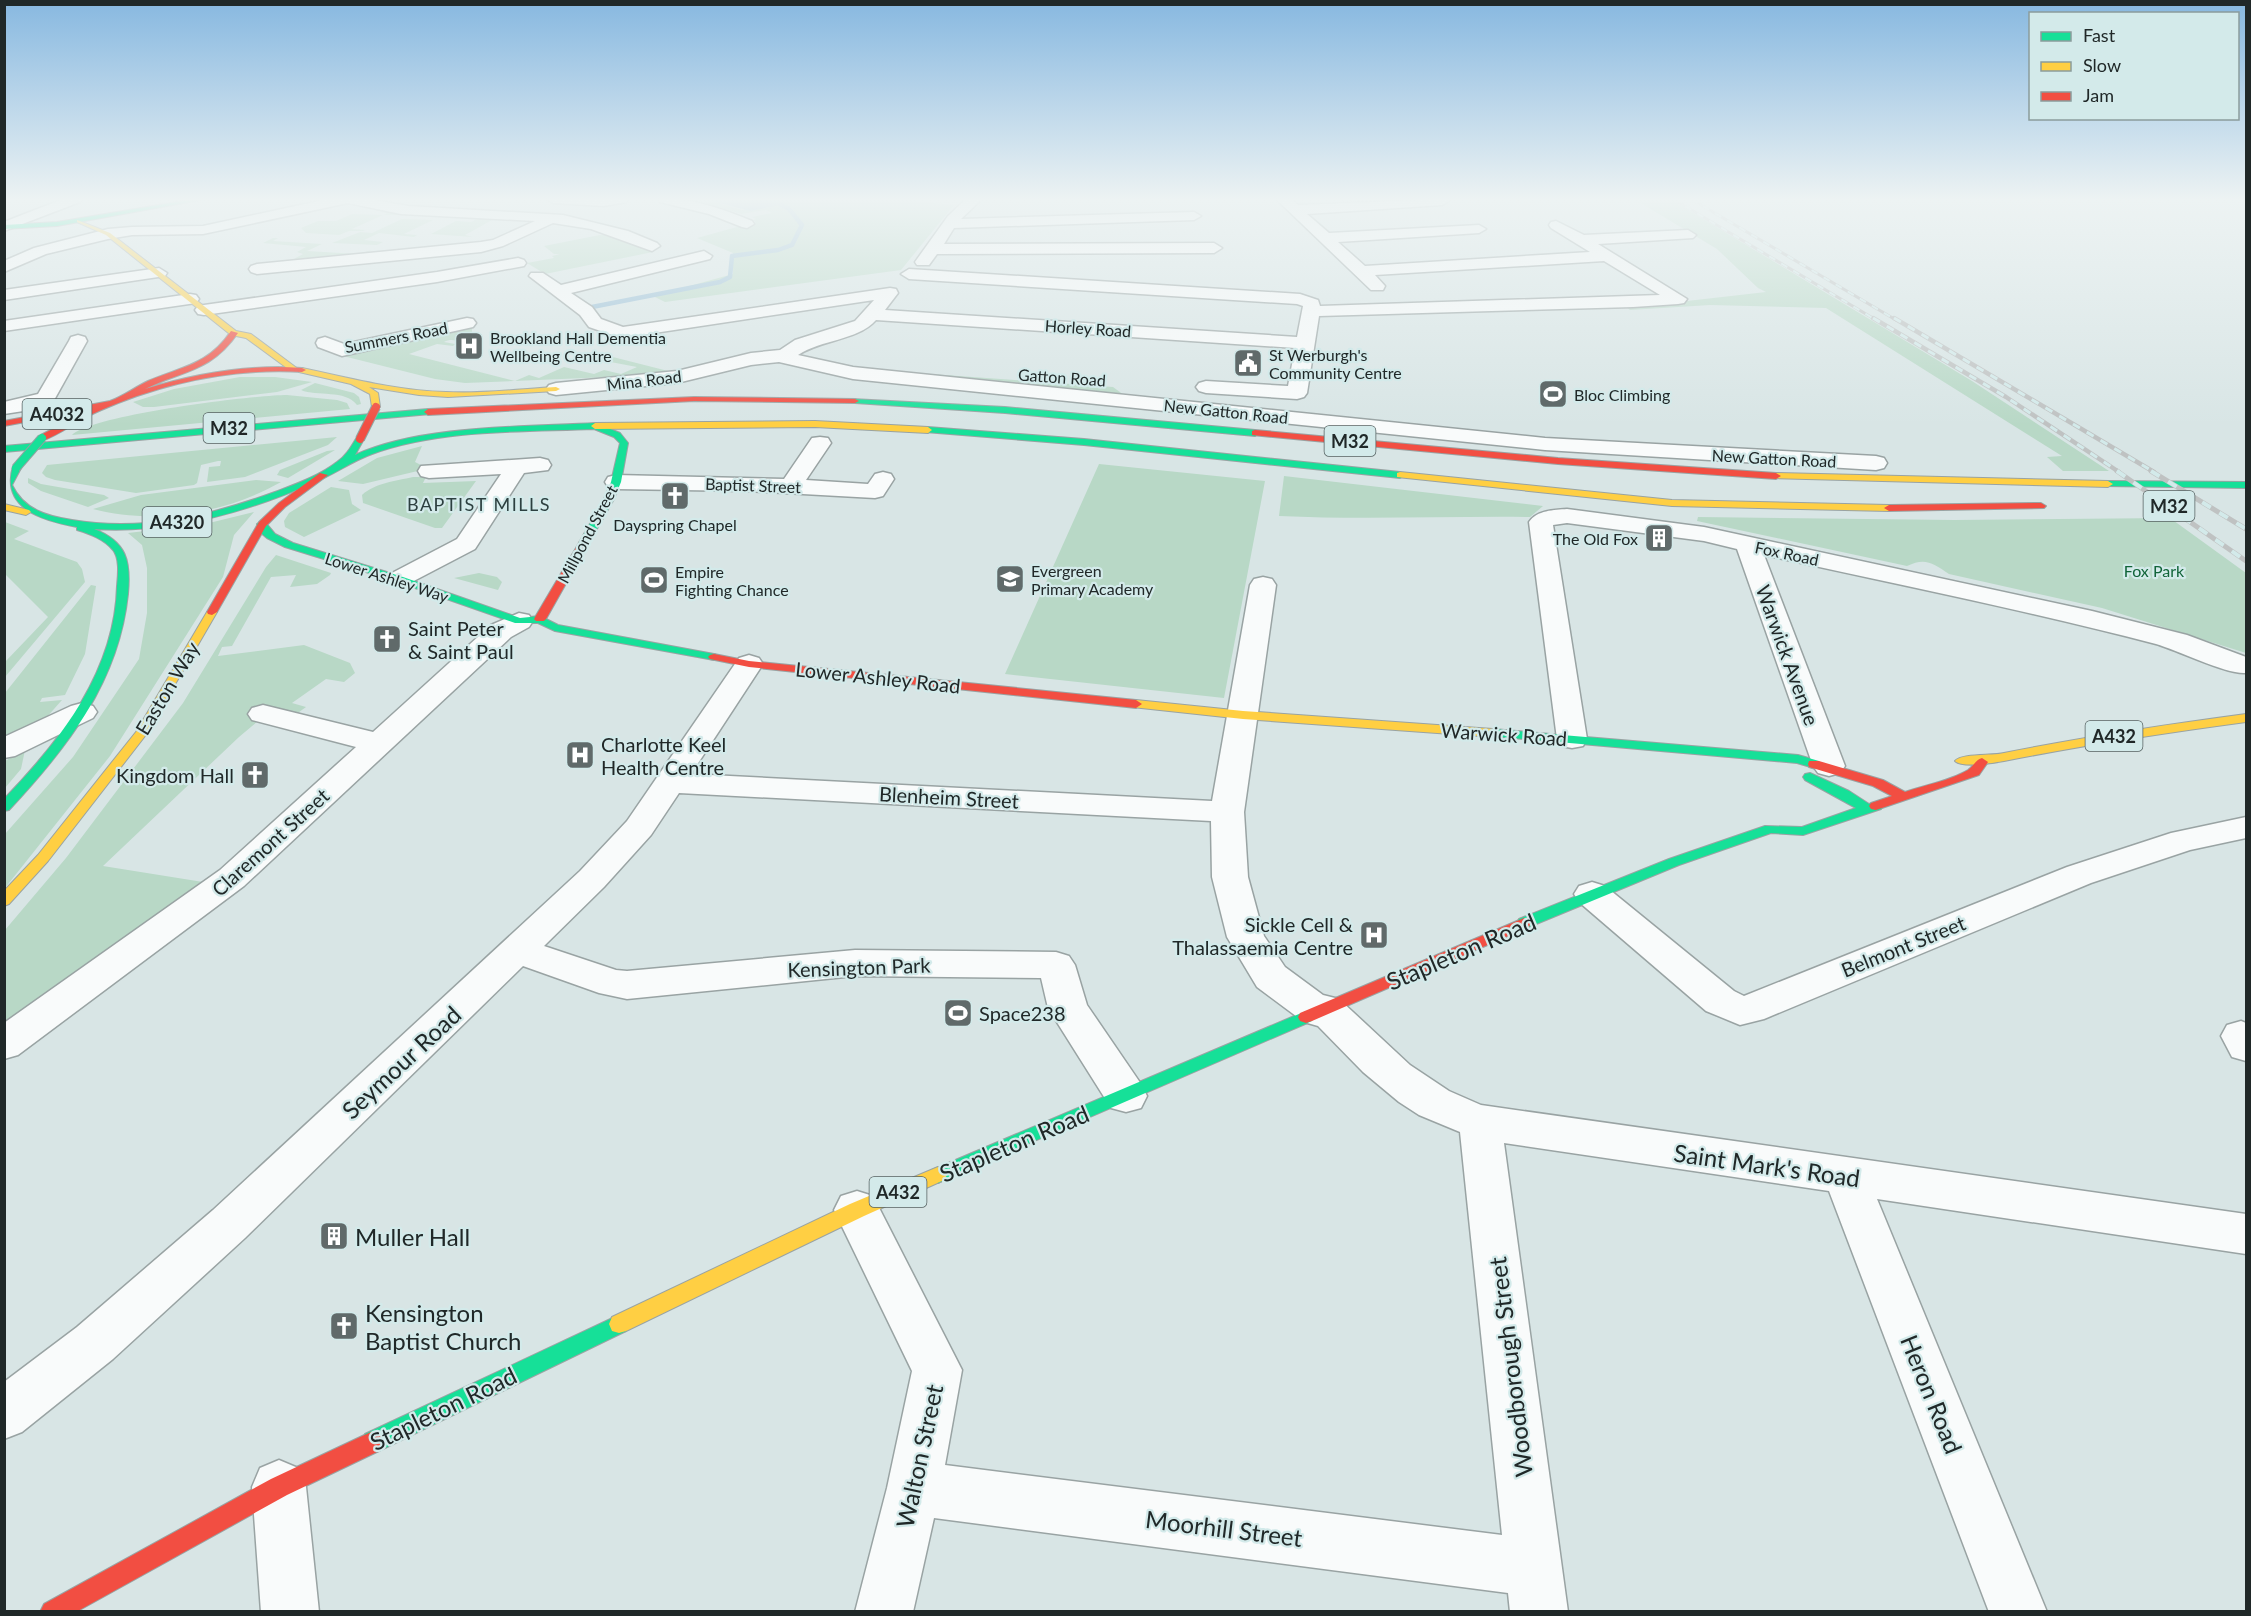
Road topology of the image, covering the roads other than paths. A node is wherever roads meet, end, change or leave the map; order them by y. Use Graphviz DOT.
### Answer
graph roads {
  1 [pos="149,274"];
  2 [pos="161,274"];
  3 [pos="471,274"];
  4 [pos="534,274"];
  5 [pos="627,274"];
  6 [pos="909,274"];
  7 [pos="916,274"];
  8 [pos="1364,274"];
  9 [pos="1636,274"];
  10 [pos="1233,276"];
  11 [pos="414,280"];
  12 [pos="1355,290"];
  13 [pos="557,291"];
  14 [pos="890,293"];
  15 [pos="4,295"];
  16 [pos="1246,295"];
  17 [pos="1322,295"];
  18 [pos="434,297"];
  19 [pos="190,299"];
  20 [pos="1306,305"];
  21 [pos="204,310"];
  22 [pos="451,310"];
  23 [pos="871,314"];
  24 [pos="4,326"];
  25 [pos="234,333"];
  26 [pos="78,341"];
  27 [pos="325,343"];
  28 [pos="1306,343"];
  29 [pos="784,356"];
  30 [pos="731,365"];
  31 [pos="294,369"];
  32 [pos="828,378"];
  33 [pos="349,381"];
  34 [pos="1119,381"];
  35 [pos="717,386"];
  36 [pos="772,386"];
  37 [pos="1190,386"];
  38 [pos="556,389"];
  39 [pos="123,399"];
  40 [pos="109,403"];
  41 [pos="4,408"];
  42 [pos="4,424"];
  43 [pos="595,426"];
  44 [pos="1357,441"];
  45 [pos="819,443"];
  46 [pos="4,449"];
  47 [pos="1876,463"];
  48 [pos="10,464"];
  49 [pos="340,465"];
  50 [pos="429,471"];
  51 [pos="1517,471"];
  52 [pos="323,476"];
  53 [pos="883,479"];
  54 [pos="616,483"];
  55 [pos="791,485"];
  56 [pos="2247,486"];
  57 [pos="1815,492"];
  58 [pos="4,507"];
  59 [pos="26,512"];
  60 [pos="262,524"];
  61 [pos="77,527"];
  62 [pos="1748,544"];
  63 [pos="399,579"];
  64 [pos="1263,585"];
  65 [pos="530,620"];
  66 [pos="749,664"];
  67 [pos="2243,665"];
  68 [pos="82,712"];
  69 [pos="263,714"];
  70 [pos="1243,715"];
  71 [pos="2247,718"];
  72 [pos="1572,739"];
  73 [pos="379,743"];
  74 [pos="4,749"];
  75 [pos="1765,756"];
  76 [pos="1950,762"];
  77 [pos="1982,762"];
  78 [pos="1829,766"];
  79 [pos="1899,777"];
  80 [pos="670,783"];
  81 [pos="1878,783"];
  82 [pos="1844,794"];
  83 [pos="1902,796"];
  84 [pos="1828,800"];
  85 [pos="4,807"];
  86 [pos="1867,809"];
  87 [pos="1227,812"];
  88 [pos="1783,816"];
  89 [pos="2247,828"];
  90 [pos="1770,829"];
  91 [pos="1592,894"];
  92 [pos="4,901"];
  93 [pos="519,951"];
  94 [pos="1322,1011"];
  95 [pos="4,1044"];
  96 [pos="1126,1096"];
  97 [pos="1480,1122"];
  98 [pos="1846,1177"];
  99 [pos="856,1210"];
  100 [pos="2247,1234"];
  101 [pos="4,1414"];
  102 [pos="279,1487"];
  103 [pos="914,1488"];
  104 [pos="1537,1589"];
  105 [pos="52,1611"];
  106 [pos="290,1611"];
  107 [pos="884,1611"];
  108 [pos="2018,1611"];
  1 -- 15 [label="street"];
  2 -- 19 [label="main road"];
  3 -- 11 [label="street"];
  4 -- 13 [label="street"];
  5 -- 13 [label="street"];
  6 -- 14 [label="street, Mina Road"];
  7 -- 16 [label="street"];
  8 -- 12 [label="street"];
  9 -- 20 [label="street"];
  10 -- 16 [label="street"];
  11 -- 18 [label="street"];
  11 -- 21 [label="street"];
  13 -- 14 [label="street"];
  14 -- 23 [label="street, Mina Road"];
  16 -- 20 [label="street"];
  17 -- 20 [label="street"];
  19 -- 21 [label="main road"];
  19 -- 24 [label="street"];
  20 -- 28 [label="street"];
  21 -- 25 [label="main road"];
  22 -- 27 [label="street, Summers Road"];
  23 -- 28 [label="street, Horley Road"];
  23 -- 29 [label="street, Mina Road"];
  25 -- 31 [label="main road"];
  25 -- 39 [label="main road"];
  26 -- 41 [label="street"];
  28 -- 37 [label="street"];
  29 -- 30 [label="street, Mina Road"];
  29 -- 32 [label="street, New Gatton Road"];
  30 -- 35 [label="street"];
  30 -- 38 [label="street, Mina Road"];
  31 -- 33 [label="main road, A4320"];
  31 -- 39 [label="main road, A4320"];
  32 -- 34 [label="street, Gatton Road"];
  32 -- 44 [label="main road, M32"];
  32 -- 47 [label="street, New Gatton Road"];
  33 -- 38 [label="main road"];
  33 -- 49 [label="main road, A4320, bridge"];
  35 -- 36 [label="main road"];
  35 -- 38 [label="main road"];
  39 -- 40 [label="main road, A4320"];
  40 -- 42 [label="main road, A4032"];
  40 -- 48 [label="main road, A4320, bridge"];
  43 -- 49 [label="main road"];
  43 -- 54 [label="main road, Millpond Street"];
  43 -- 57 [label="main road, M32"];
  44 -- 46 [label="main road, M32"];
  44 -- 56 [label="main road, M32"];
  45 -- 55 [label="street"];
  48 -- 51 [label="main road, M32"];
  48 -- 59 [label="main road"];
  49 -- 52 [label="main road, A4320"];
  50 -- 63 [label="street"];
  52 -- 60 [label="main road, Easton Way / A4320"];
  52 -- 61 [label="main road, A4320"];
  53 -- 55 [label="street, Baptist Street"];
  54 -- 55 [label="street, Baptist Street"];
  54 -- 65 [label="main road, Millpond Street"];
  58 -- 59 [label="main road"];
  59 -- 61 [label="main road, A4320"];
  60 -- 63 [label="main road, Lower Ashley Way"];
  60 -- 92 [label="main road, Easton Way / A4320"];
  61 -- 68 [label="main road, A4320"];
  62 -- 67 [label="street, Fox Road"];
  62 -- 72 [label="street, Fox Road"];
  62 -- 78 [label="street, Warwick Avenue"];
  63 -- 65 [label="main road, Lower Ashley Way"];
  64 -- 70 [label="street"];
  65 -- 66 [label="main road, Lower Ashley Road"];
  65 -- 73 [label="street, Claremont Street"];
  66 -- 70 [label="main road, Lower Ashley Road"];
  66 -- 80 [label="street, Seymour Road"];
  68 -- 74 [label="street"];
  68 -- 85 [label="main road, A4320"];
  69 -- 73 [label="street"];
  70 -- 72 [label="main road, Warwick Road"];
  70 -- 87 [label="street"];
  71 -- 77 [label="main road, Stapleton Road / A432"];
  72 -- 75 [label="main road, Warwick Road"];
  73 -- 95 [label="street, Claremont Street"];
  75 -- 78 [label="main road, Warwick Road"];
  75 -- 82 [label="main road, Warwick Road"];
  76 -- 77 [label="main road, Stapleton Road / A432"];
  77 -- 83 [label="main road, Stapleton Road / A432"];
  78 -- 81 [label="main road, Warwick Road"];
  79 -- 81 [label="main road"];
  80 -- 87 [label="street, Blenheim Street"];
  80 -- 93 [label="street, Seymour Road"];
  81 -- 82 [label="main road"];
  81 -- 83 [label="main road, Warwick Road"];
  82 -- 84 [label="main road"];
  82 -- 86 [label="main road, Warwick Road"];
  83 -- 86 [label="main road, Stapleton Road / A432"];
  86 -- 90 [label="main road, Stapleton Road / A432"];
  87 -- 94 [label="street, Saint Mark's Road"];
  88 -- 90 [label="main road, Stapleton Road / A432"];
  89 -- 91 [label="street, Belmont Street"];
  90 -- 91 [label="main road, Stapleton Road / A432"];
  91 -- 94 [label="main road, Stapleton Road / A432"];
  93 -- 96 [label="street, Kensington Park"];
  93 -- 101 [label="street, Seymour Road"];
  94 -- 96 [label="main road, Stapleton Road / A432"];
  94 -- 97 [label="street, Saint Mark's Road"];
  96 -- 99 [label="main road, Stapleton Road / A432"];
  97 -- 98 [label="street, Saint Mark's Road"];
  97 -- 104 [label="street, Woodborough Street"];
  98 -- 100 [label="street, Saint Mark's Road"];
  98 -- 108 [label="street, Heron Road"];
  99 -- 102 [label="main road, Stapleton Road / A432"];
  99 -- 103 [label="street, Walton Street"];
  102 -- 105 [label="main road, Stapleton Road / A432"];
  102 -- 106 [label="street"];
  103 -- 104 [label="street, Moorhill Street"];
  103 -- 107 [label="street, Walton Street"];
}
